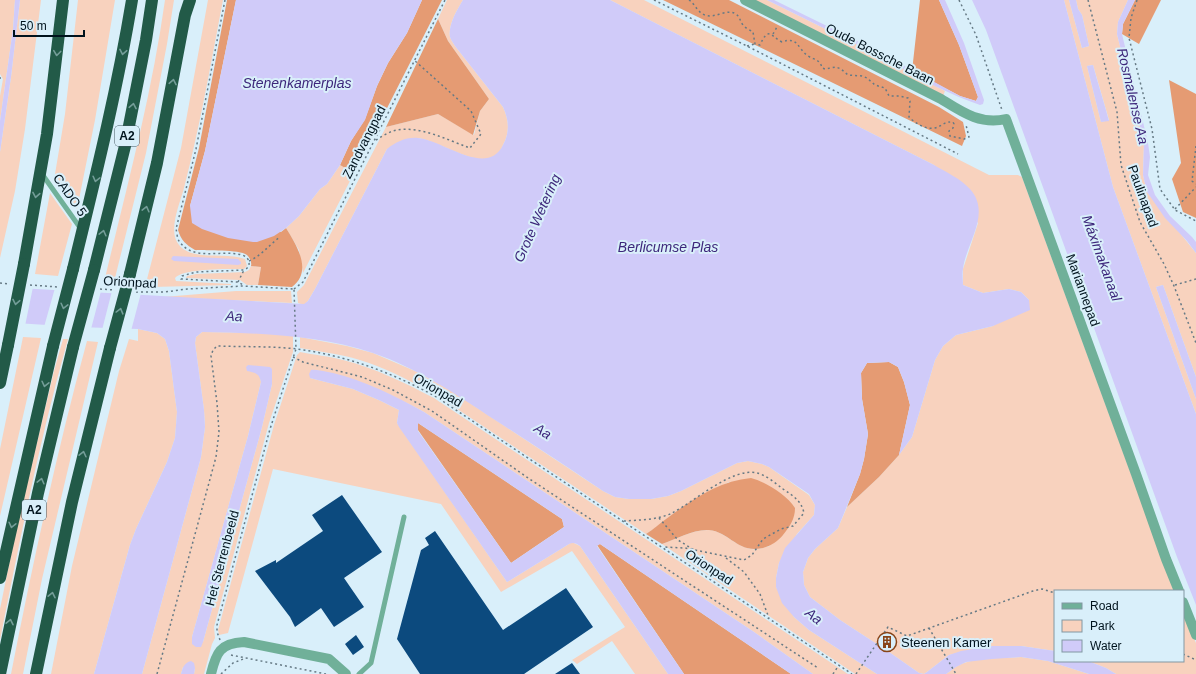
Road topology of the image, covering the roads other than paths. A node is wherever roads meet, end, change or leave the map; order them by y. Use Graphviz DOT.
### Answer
graph roads {
  1 [pos="63,0"];
  2 [pos="132,0"];
  3 [pos="152,0"];
  4 [pos="188,0"];
  5 [pos="745,0"];
  6 [pos="1006,119"];
  7 [pos="40,171"];
  8 [pos="83,231"];
  9 [pos="0,383"];
  10 [pos="404,517"];
  11 [pos="0,578"];
  12 [pos="1178,590"];
  13 [pos="1184,605"];
  14 [pos="1196,635"];
  15 [pos="0,674"];
  16 [pos="36,674"];
  17 [pos="211,674"];
  18 [pos="346,674"];
  19 [pos="358,674"];
  1 -- 7 [label="highway, one-way"];
  2 -- 8 [label="highway, A2, one-way"];
  15 -- 3 [label="highway, A2, one-way, bridge"];
  16 -- 4 [label="highway, one-way, bridge"];
  5 -- 6 [label="street, Oude Bossche Baan"];
  6 -- 12 [label="street, Mariannepad"];
  7 -- 8 [label="lane, CADO 5"];
  7 -- 9 [label="highway, one-way, bridge"];
  8 -- 11 [label="highway, A2, one-way, bridge"];
  10 -- 19 [label="lane"];
  13 -- 14 [label="street"];
  17 -- 18 [label="street"];
}
